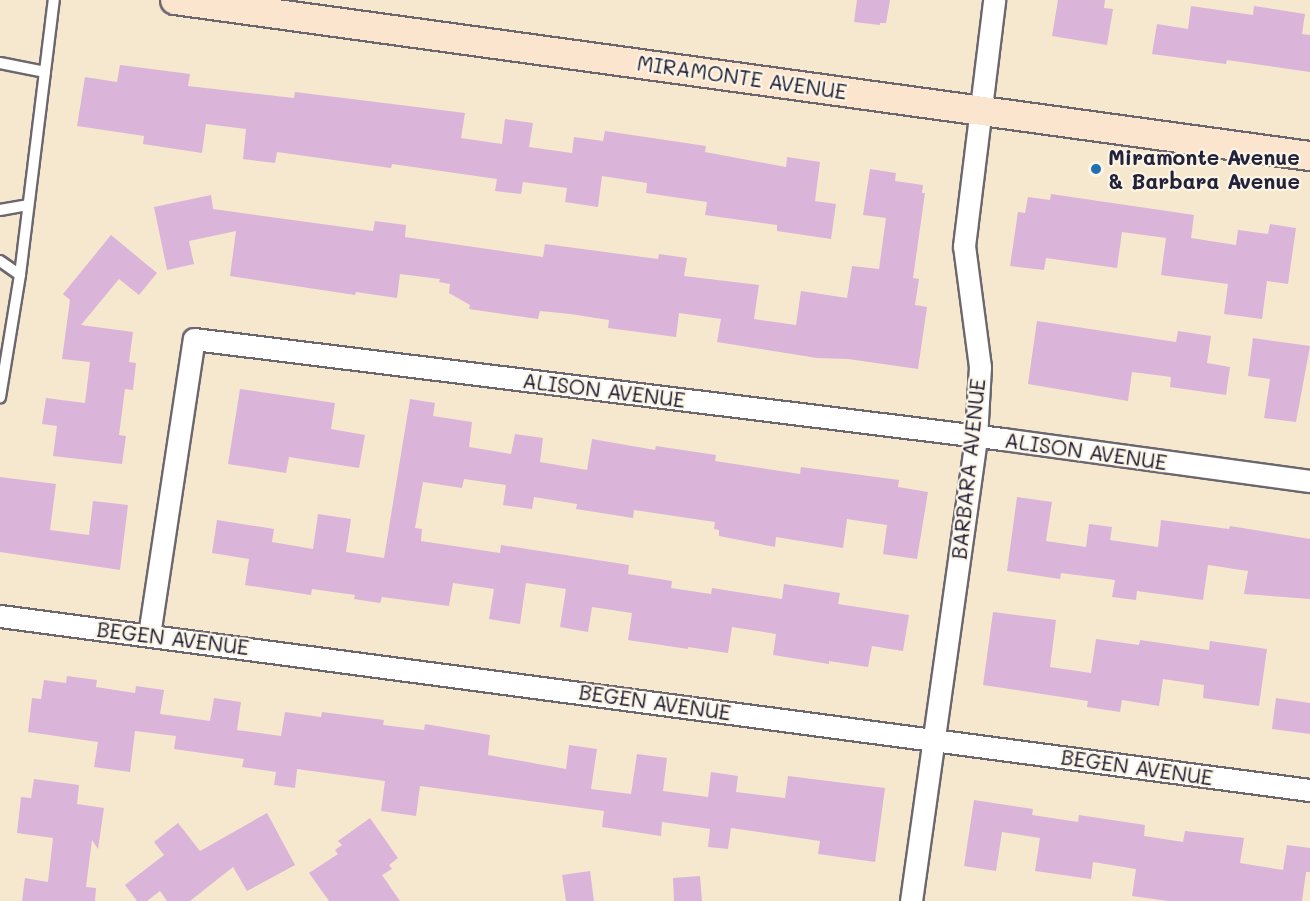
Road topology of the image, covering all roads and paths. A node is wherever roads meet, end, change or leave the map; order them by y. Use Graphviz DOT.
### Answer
graph roads {
  1 [pos="54,0"];
  2 [pos="175,0"];
  3 [pos="994,0"];
  4 [pos="0,63"];
  5 [pos="45,72"];
  6 [pos="979,111"];
  7 [pos="1310,156"];
  8 [pos="28,205"];
  9 [pos="0,210"];
  10 [pos="0,261"];
  11 [pos="20,275"];
  12 [pos="0,397"];
  13 [pos="976,438"];
  14 [pos="1310,481"];
  15 [pos="0,616"];
  16 [pos="149,634"];
  17 [pos="933,740"];
  18 [pos="1310,790"];
  19 [pos="911,901"];
  1 -- 5 [label="lane"];
  2 -- 6 [label="main road, MIRAMONTE AVENUE"];
  3 -- 6 [label="street, BARBARA AVENUE"];
  4 -- 5 [label="lane"];
  5 -- 8 [label="lane"];
  6 -- 7 [label="main road, MIRAMONTE AVENUE"];
  6 -- 13 [label="street, BARBARA AVENUE"];
  8 -- 9 [label="lane"];
  8 -- 11 [label="lane"];
  10 -- 11 [label="lane"];
  11 -- 12 [label="lane"];
  13 -- 14 [label="street, ALISON AVENUE"];
  13 -- 16 [label="street, ALISON AVENUE"];
  13 -- 17 [label="street, BARBARA AVENUE"];
  15 -- 16 [label="street, BEGEN AVENUE"];
  16 -- 17 [label="street, BEGEN AVENUE"];
  17 -- 18 [label="street, BEGEN AVENUE"];
  17 -- 19 [label="street, BARBARA AVENUE"];
}
